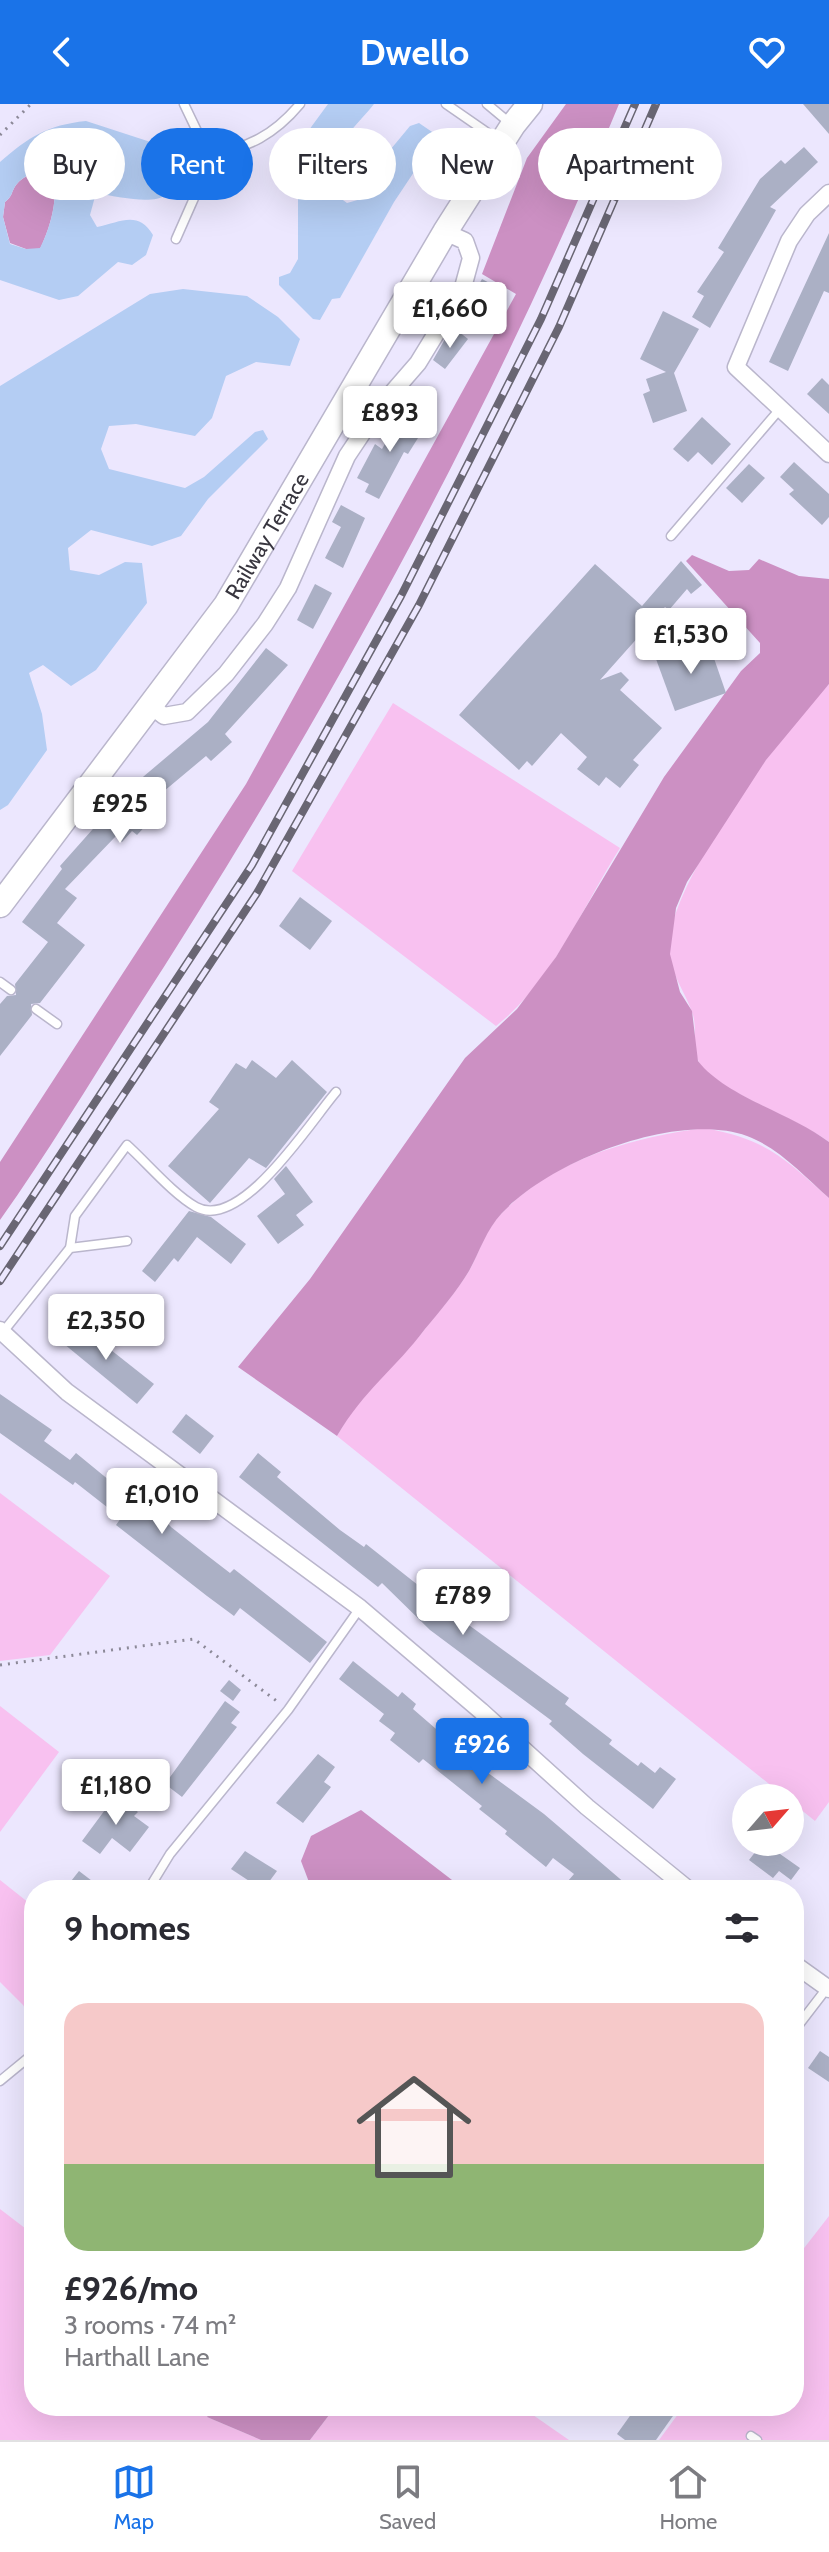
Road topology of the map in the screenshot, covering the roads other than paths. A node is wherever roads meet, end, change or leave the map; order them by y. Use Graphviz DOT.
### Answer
graph roads {
  1 [pos="184,104"];
  2 [pos="300,104"];
  3 [pos="446,104"];
  4 [pos="487,104"];
  5 [pos="530,104"];
  6 [pos="196,128"];
  7 [pos="495,128"];
  8 [pos="503,128"];
  9 [pos="512,128"];
  10 [pos="253,143"];
  11 [pos="829,193"];
  12 [pos="193,200"];
  13 [pos="465,200"];
  14 [pos="445,232"];
  15 [pos="176,239"];
  16 [pos="780,409"];
  17 [pos="829,454"];
  18 [pos="671,536"];
  19 [pos="151,706"];
  20 [pos="0,905"];
  21 [pos="0,982"];
  22 [pos="11,990"];
  23 [pos="36,1009"];
  24 [pos="57,1024"];
  25 [pos="336,1092"];
  26 [pos="127,1241"];
  27 [pos="70,1248"];
  28 [pos="2,1331"];
  29 [pos="360,1608"];
  30 [pos="154,1880"];
  31 [pos="677,1880"];
  32 [pos="804,1971"];
  33 [pos="828,1988"];
  34 [pos="804,2018"];
  35 [pos="24,2061"];
  36 [pos="0,2081"];
  1 -- 6 [label="lane"];
  2 -- 10 [label="lane"];
  3 -- 7 [label="lane"];
  4 -- 8 [label="lane"];
  5 -- 9 [label="street, Railway Terrace"];
  11 -- 16 [label="street"];
  12 -- 15 [label="lane"];
  13 -- 14 [label="street, Railway Terrace"];
  14 -- 19 [label="street, Railway Terrace"];
  14 -- 19 [label="street"];
  16 -- 17 [label="street"];
  16 -- 18 [label="lane"];
  19 -- 20 [label="street, Railway Terrace"];
  21 -- 22 [label="lane"];
  23 -- 24 [label="lane"];
  25 -- 27 [label="lane"];
  26 -- 27 [label="lane"];
  27 -- 28 [label="lane"];
  28 -- 29 [label="street"];
  29 -- 30 [label="lane"];
  29 -- 31 [label="street"];
  32 -- 33 [label="street"];
  33 -- 34 [label="lane"];
  35 -- 36 [label="lane"];
}
